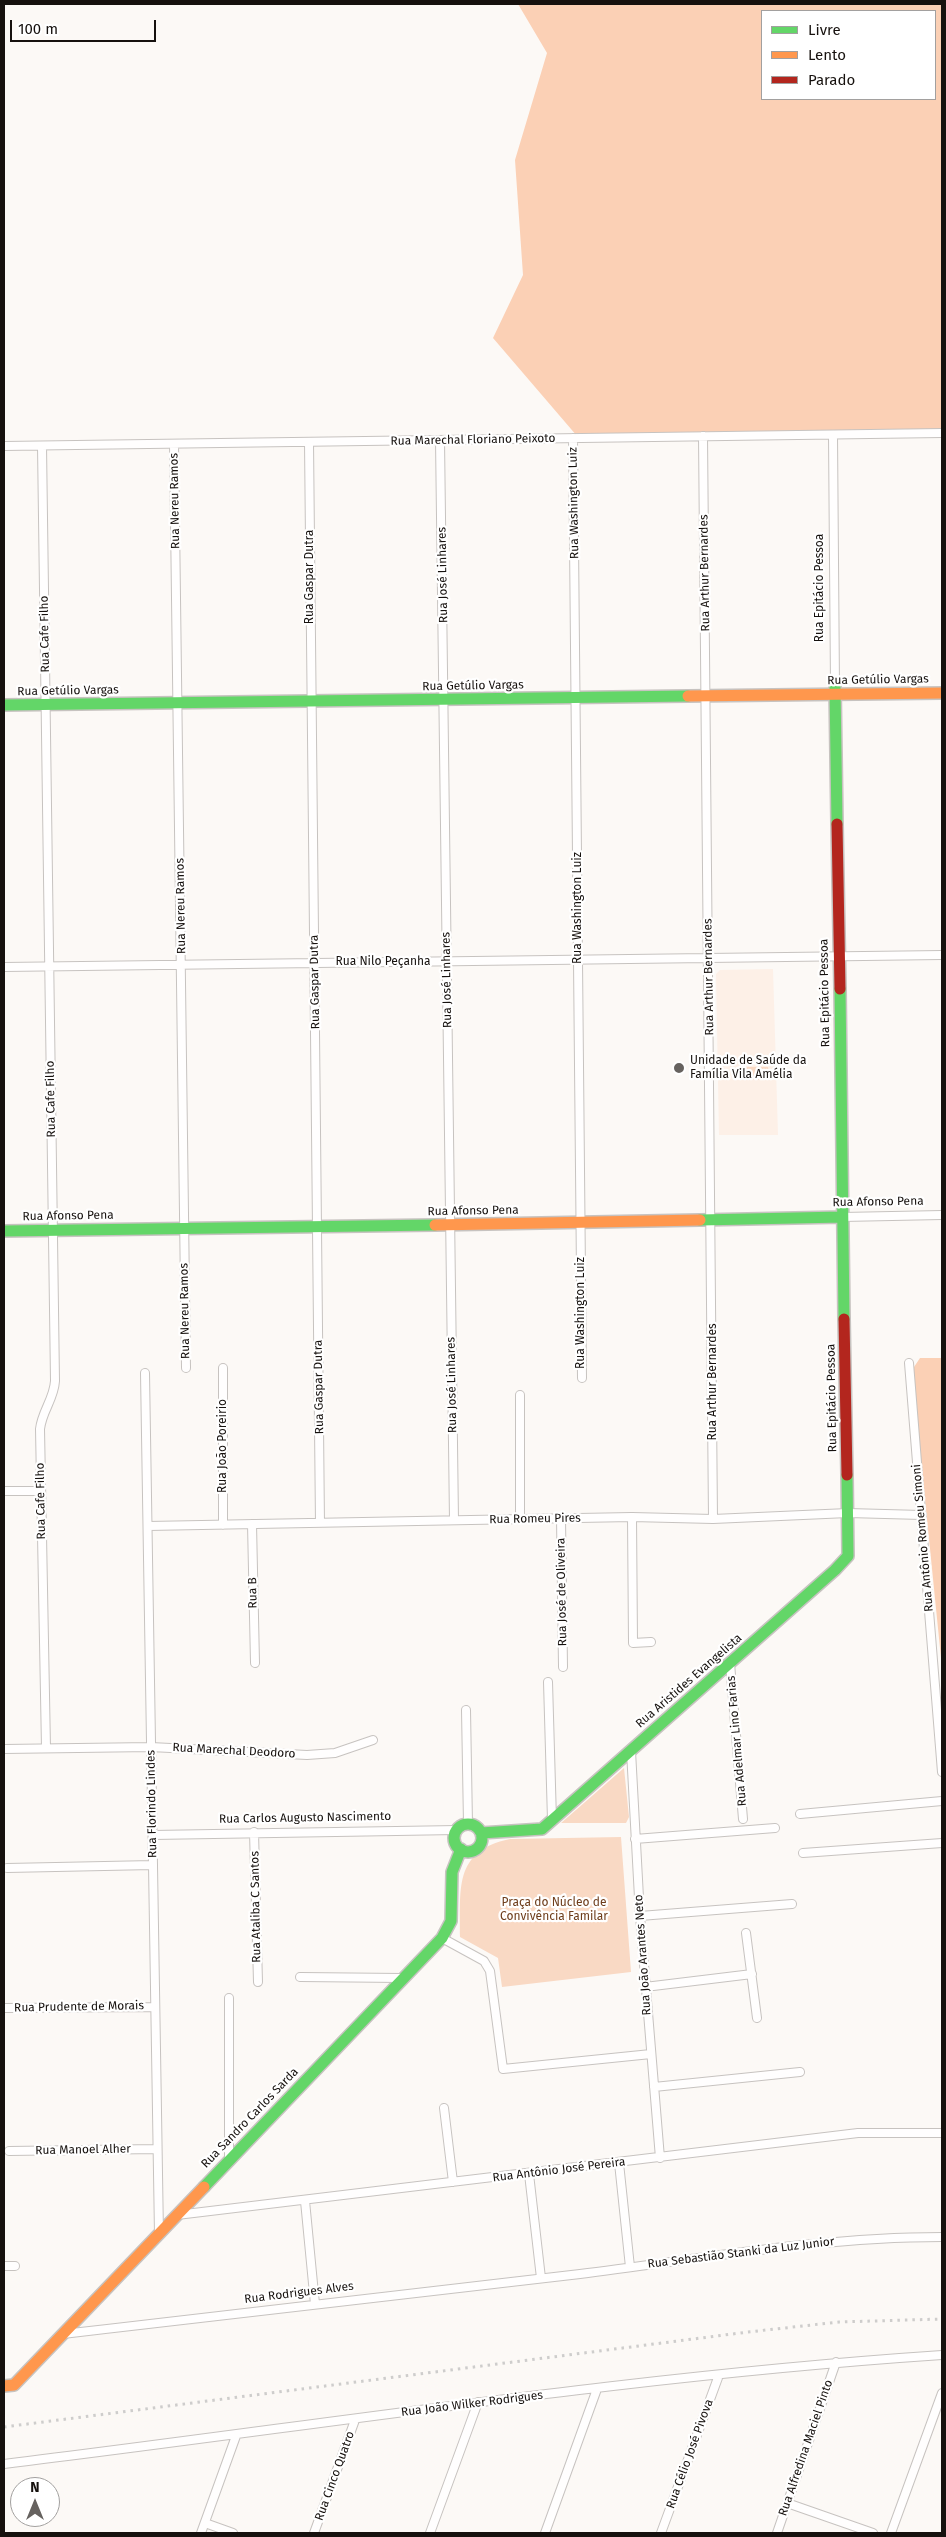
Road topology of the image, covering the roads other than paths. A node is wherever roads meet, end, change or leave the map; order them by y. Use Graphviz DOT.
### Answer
graph roads {
  1 [pos="942,433"];
  2 [pos="833,435"];
  3 [pos="703,436"];
  4 [pos="573,438"];
  5 [pos="440,440"];
  6 [pos="309,442"];
  7 [pos="174,444"];
  8 [pos="4,446"];
  9 [pos="42,446"];
  10 [pos="835,691"];
  11 [pos="942,693"];
  12 [pos="706,696"];
  13 [pos="576,698"];
  14 [pos="445,700"];
  15 [pos="311,701"];
  16 [pos="178,703"];
  17 [pos="4,705"];
  18 [pos="46,705"];
  19 [pos="942,955"];
  20 [pos="838,956"];
  21 [pos="709,959"];
  22 [pos="578,960"];
  23 [pos="447,962"];
  24 [pos="315,963"];
  25 [pos="181,964"];
  26 [pos="4,967"];
  27 [pos="49,967"];
  28 [pos="942,1215"];
  29 [pos="842,1217"];
  30 [pos="712,1220"];
  31 [pos="581,1223"];
  32 [pos="450,1225"];
  33 [pos="317,1227"];
  34 [pos="184,1229"];
  35 [pos="4,1231"];
  36 [pos="53,1231"];
  37 [pos="909,1363"];
  38 [pos="186,1368"];
  39 [pos="222,1368"];
  40 [pos="145,1373"];
  41 [pos="582,1378"];
  42 [pos="520,1395"];
  43 [pos="4,1491"];
  44 [pos="41,1491"];
  45 [pos="848,1513"];
  46 [pos="922,1515"];
  47 [pos="632,1517"];
  48 [pos="561,1518"];
  49 [pos="520,1519"];
  50 [pos="713,1519"];
  51 [pos="454,1520"];
  52 [pos="320,1522"];
  53 [pos="223,1524"];
  54 [pos="252,1524"];
  55 [pos="148,1526"];
  56 [pos="849,1550"];
  57 [pos="651,1642"];
  58 [pos="254,1663"];
  59 [pos="730,1663"];
  60 [pos="563,1667"];
  61 [pos="548,1682"];
  62 [pos="466,1710"];
  63 [pos="373,1740"];
  64 [pos="151,1747"];
  65 [pos="46,1748"];
  66 [pos="4,1749"];
  67 [pos="631,1751"];
  68 [pos="942,1772"];
  69 [pos="942,1801"];
  70 [pos="800,1814"];
  71 [pos="743,1819"];
  72 [pos="552,1820"];
  73 [pos="468,1824"];
  74 [pos="775,1828"];
  75 [pos="457,1830"];
  76 [pos="254,1832"];
  77 [pos="482,1833"];
  78 [pos="153,1835"];
  79 [pos="635,1839"];
  80 [pos="942,1843"];
  81 [pos="461,1849"];
  82 [pos="803,1853"];
  83 [pos="153,1865"];
  84 [pos="7,1868"];
  85 [pos="792,1904"];
  86 [pos="640,1916"];
  87 [pos="746,1933"];
  88 [pos="442,1938"];
  89 [pos="752,1974"];
  90 [pos="300,1977"];
  91 [pos="402,1978"];
  92 [pos="258,1982"];
  93 [pos="645,1987"];
  94 [pos="229,1998"];
  95 [pos="155,2007"];
  96 [pos="4,2008"];
  97 [pos="757,2018"];
  98 [pos="651,2054"];
  99 [pos="800,2072"];
  100 [pos="654,2087"];
  101 [pos="444,2108"];
  102 [pos="942,2133"];
  103 [pos="157,2149"];
  104 [pos="9,2151"];
  105 [pos="660,2158"];
  106 [pos="229,2159"];
  107 [pos="619,2163"];
  108 [pos="529,2174"];
  109 [pos="454,2182"];
  110 [pos="305,2201"];
  111 [pos="176,2216"];
  112 [pos="159,2234"];
  113 [pos="942,2237"];
  114 [pos="4,2266"];
  115 [pos="15,2266"];
  116 [pos="630,2267"];
  117 [pos="541,2278"];
  118 [pos="315,2304"];
  119 [pos="59,2335"];
  120 [pos="942,2355"];
  121 [pos="836,2362"];
  122 [pos="719,2375"];
  123 [pos="9,2385"];
  124 [pos="597,2389"];
  125 [pos="942,2393"];
  126 [pos="478,2402"];
  127 [pos="355,2420"];
  128 [pos="236,2436"];
  129 [pos="4,2464"];
  130 [pos="788,2502"];
  131 [pos="205,2523"];
  132 [pos="201,2533"];
  133 [pos="233,2533"];
  134 [pos="314,2533"];
  135 [pos="430,2533"];
  136 [pos="545,2533"];
  137 [pos="661,2533"];
  138 [pos="777,2533"];
  139 [pos="873,2533"];
  140 [pos="891,2533"];
  1 -- 2 [label="street, Rua Marechal Floriano Peixoto"];
  2 -- 3 [label="street, Rua Marechal Floriano Peixoto"];
  2 -- 10 [label="street, Rua Epitácio Pessoa"];
  3 -- 4 [label="street, Rua Marechal Floriano Peixoto"];
  3 -- 12 [label="street, Rua Arthur Bernardes"];
  4 -- 5 [label="street, Rua Marechal Floriano Peixoto"];
  4 -- 13 [label="street, Rua Washington Luiz"];
  5 -- 6 [label="street, Rua Marechal Floriano Peixoto"];
  5 -- 14 [label="street, Rua José Linhares"];
  6 -- 7 [label="street, Rua Marechal Floriano Peixoto"];
  6 -- 15 [label="street, Rua Gaspar Dutra"];
  7 -- 9 [label="street, Rua Marechal Floriano Peixoto"];
  7 -- 16 [label="street, Rua Nereu Ramos"];
  8 -- 9 [label="street, Rua Marechal Floriano Peixoto"];
  9 -- 18 [label="street, Rua Cafe Filho"];
  10 -- 11 [label="street, Rua Getúlio Vargas"];
  10 -- 12 [label="street, Rua Getúlio Vargas"];
  10 -- 20 [label="street, Rua Epitácio Pessoa"];
  12 -- 13 [label="street, Rua Getúlio Vargas"];
  12 -- 21 [label="street, Rua Arthur Bernardes"];
  13 -- 14 [label="street, Rua Getúlio Vargas"];
  13 -- 22 [label="street, Rua Washington Luiz"];
  14 -- 15 [label="street, Rua Getúlio Vargas"];
  14 -- 23 [label="street, Rua José Linhares"];
  15 -- 16 [label="street, Rua Getúlio Vargas"];
  15 -- 24 [label="street, Rua Gaspar Dutra"];
  16 -- 18 [label="street, Rua Getúlio Vargas"];
  16 -- 25 [label="street, Rua Nereu Ramos"];
  17 -- 18 [label="street, Rua Getúlio Vargas"];
  18 -- 27 [label="street, Rua Cafe Filho"];
  19 -- 20 [label="street, Rua Nilo Peçanha"];
  20 -- 21 [label="street, Rua Nilo Peçanha"];
  20 -- 29 [label="street, Rua Epitácio Pessoa"];
  21 -- 22 [label="street, Rua Nilo Peçanha"];
  21 -- 30 [label="street, Rua Arthur Bernardes"];
  22 -- 23 [label="street, Rua Nilo Peçanha"];
  22 -- 31 [label="street, Rua Washington Luiz"];
  23 -- 24 [label="street, Rua Nilo Peçanha"];
  23 -- 32 [label="street, Rua José Linhares"];
  24 -- 25 [label="street, Rua Nilo Peçanha"];
  24 -- 33 [label="street, Rua Gaspar Dutra"];
  25 -- 27 [label="street, Rua Nilo Peçanha"];
  25 -- 34 [label="street, Rua Nereu Ramos"];
  26 -- 27 [label="street, Rua Nilo Peçanha"];
  27 -- 36 [label="street, Rua Cafe Filho"];
  28 -- 29 [label="street, Rua Afonso Pena"];
  29 -- 30 [label="street, Rua Afonso Pena"];
  29 -- 45 [label="street, Rua Epitácio Pessoa"];
  30 -- 31 [label="street, Rua Afonso Pena"];
  30 -- 50 [label="street, Rua Arthur Bernardes"];
  31 -- 32 [label="street, Rua Afonso Pena"];
  31 -- 41 [label="street, Rua Washington Luiz"];
  32 -- 33 [label="street, Rua Afonso Pena"];
  32 -- 51 [label="street, Rua José Linhares"];
  33 -- 34 [label="street, Rua Afonso Pena"];
  33 -- 52 [label="street, Rua Gaspar Dutra"];
  34 -- 36 [label="street, Rua Afonso Pena"];
  34 -- 38 [label="street, Rua Nereu Ramos"];
  35 -- 36 [label="street, Rua Afonso Pena"];
  36 -- 44 [label="street, Rua Cafe Filho"];
  37 -- 46 [label="street, Rua Antônio Romeu Simoni"];
  39 -- 53 [label="street, Rua João Poreirio"];
  40 -- 55 [label="street, Rua Florindo Lindes"];
  42 -- 49 [label="street"];
  43 -- 44 [label="street"];
  44 -- 65 [label="street, Rua Cafe Filho"];
  45 -- 46 [label="street, Rua Romeu Pires"];
  45 -- 50 [label="street, Rua Romeu Pires"];
  45 -- 56 [label="street, Rua Epitácio Pessoa"];
  46 -- 68 [label="street, Rua Antônio Romeu Simoni"];
  47 -- 48 [label="street, Rua Romeu Pires"];
  47 -- 50 [label="street, Rua Romeu Pires"];
  47 -- 57 [label="street"];
  48 -- 49 [label="street, Rua Romeu Pires"];
  48 -- 60 [label="street, Rua José de Oliveira"];
  49 -- 51 [label="street, Rua Romeu Pires"];
  51 -- 52 [label="street, Rua Romeu Pires"];
  52 -- 54 [label="street, Rua Romeu Pires"];
  53 -- 54 [label="street, Rua Romeu Pires"];
  53 -- 55 [label="street, Rua Romeu Pires"];
  54 -- 58 [label="street, Rua B"];
  55 -- 64 [label="street, Rua Florindo Lindes"];
  56 -- 59 [label="street, Rua Aristides Evangelista"];
  59 -- 67 [label="street, Rua Aristides Evangelista"];
  59 -- 71 [label="street, Rua Adelmar Lino Farias"];
  61 -- 72 [label="street"];
  62 -- 73 [label="street"];
  63 -- 64 [label="street, Rua Marechal Deodoro"];
  64 -- 65 [label="street, Rua Marechal Deodoro"];
  64 -- 78 [label="street, Rua Florindo Lindes"];
  65 -- 66 [label="street, Rua Marechal Deodoro"];
  67 -- 72 [label="street, Rua Aristides Evangelista"];
  67 -- 79 [label="street, Rua João Arantes Neto"];
  69 -- 70 [label="street"];
  72 -- 77 [label="street, Rua Aristides Evangelista"];
  73 -- 75 [label="street"];
  73 -- 77 [label="street"];
  74 -- 79 [label="street"];
  75 -- 76 [label="street, Rua Carlos Augusto Nascimento"];
  75 -- 81 [label="street"];
  76 -- 78 [label="street, Rua Carlos Augusto Nascimento"];
  76 -- 92 [label="street, Rua Ataliba C Santos"];
  77 -- 81 [label="street"];
  78 -- 83 [label="street, Rua Florindo Lindes"];
  79 -- 86 [label="street, Rua João Arantes Neto"];
  80 -- 82 [label="street"];
  81 -- 88 [label="street, Rua Sandro Carlos Sarda"];
  83 -- 84 [label="street"];
  83 -- 95 [label="street, Rua Florindo Lindes"];
  85 -- 86 [label="street"];
  86 -- 93 [label="street, Rua João Arantes Neto"];
  87 -- 89 [label="street"];
  88 -- 91 [label="street, Rua Sandro Carlos Sarda"];
  88 -- 98 [label="street"];
  89 -- 93 [label="street"];
  89 -- 97 [label="street"];
  90 -- 91 [label="street"];
  91 -- 106 [label="street, Rua Sandro Carlos Sarda"];
  93 -- 98 [label="street, Rua João Arantes Neto"];
  94 -- 106 [label="street"];
  95 -- 96 [label="street, Rua Prudente de Morais"];
  95 -- 103 [label="street, Rua Florindo Lindes"];
  98 -- 100 [label="street, Rua João Arantes Neto"];
  99 -- 100 [label="street"];
  100 -- 105 [label="street, Rua João Arantes Neto"];
  101 -- 109 [label="street"];
  102 -- 105 [label="street, Rua Antônio José Pereira"];
  103 -- 104 [label="street, Rua Manoel Alher"];
  103 -- 112 [label="street, Rua Florindo Lindes"];
  105 -- 107 [label="street, Rua Antônio José Pereira"];
  106 -- 111 [label="street, Rua Sandro Carlos Sarda"];
  107 -- 108 [label="street, Rua Antônio José Pereira"];
  107 -- 116 [label="street"];
  108 -- 109 [label="street, Rua Antônio José Pereira"];
  108 -- 117 [label="street"];
  109 -- 110 [label="street, Rua Antônio José Pereira"];
  110 -- 111 [label="street, Rua Antônio José Pereira"];
  110 -- 118 [label="street"];
  111 -- 112 [label="street, Rua Sandro Carlos Sarda"];
  112 -- 119 [label="street, Rua Sandro Carlos Sarda"];
  113 -- 116 [label="street, Rua Sebastião Stanki da Luz Junior"];
  114 -- 115 [label="street"];
  116 -- 117 [label="street, Rua Sebastião Stanki da Luz Junior"];
  117 -- 118 [label="street, Rua Rodrigues Alves"];
  118 -- 119 [label="street, Rua Rodrigues Alves"];
  119 -- 123 [label="street, Rua Sandro Carlos Sarda"];
  120 -- 121 [label="street, Rua João Wilker Rodrigues"];
  121 -- 122 [label="street, Rua João Wilker Rodrigues"];
  121 -- 130 [label="street, Rua Alfredina Maciel Pinto"];
  122 -- 124 [label="street, Rua João Wilker Rodrigues"];
  122 -- 137 [label="street, Rua Célio José Pivova"];
  124 -- 126 [label="street, Rua João Wilker Rodrigues"];
  124 -- 136 [label="street"];
  125 -- 140 [label="street"];
  126 -- 127 [label="street, Rua João Wilker Rodrigues"];
  126 -- 135 [label="street"];
  127 -- 128 [label="street, Rua João Wilker Rodrigues"];
  127 -- 134 [label="street, Rua Cinco Quatro"];
  128 -- 129 [label="street, Rua João Wilker Rodrigues"];
  128 -- 131 [label="street"];
  130 -- 138 [label="street, Rua Alfredina Maciel Pinto"];
  130 -- 139 [label="street"];
  131 -- 132 [label="street"];
  131 -- 133 [label="street"];
}
